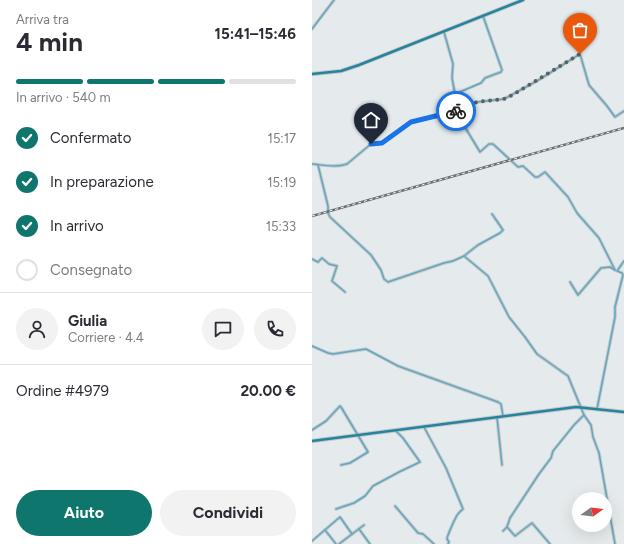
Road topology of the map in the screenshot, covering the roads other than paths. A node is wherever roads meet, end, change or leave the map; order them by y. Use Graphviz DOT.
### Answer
graph roads {
  1 [pos="334,0"];
  2 [pos="523,0"];
  3 [pos="483,16"];
  4 [pos="312,29"];
  5 [pos="444,32"];
  6 [pos="312,74"];
  7 [pos="455,94"];
  8 [pos="457,110"];
  9 [pos="624,111"];
  10 [pos="312,164"];
  11 [pos="318,165"];
  12 [pos="492,214"];
  13 [pos="464,256"];
  14 [pos="312,259"];
  15 [pos="624,261"];
  16 [pos="616,270"];
  17 [pos="570,282"];
  18 [pos="345,292"];
  19 [pos="312,346"];
  20 [pos="581,407"];
  21 [pos="597,408"];
  22 [pos="624,412"];
  23 [pos="584,415"];
  24 [pos="503,416"];
  25 [pos="496,417"];
  26 [pos="424,427"];
  27 [pos="312,430"];
  28 [pos="396,430"];
  29 [pos="358,436"];
  30 [pos="312,441"];
  31 [pos="341,464"];
  32 [pos="502,465"];
  33 [pos="395,506"];
  34 [pos="336,508"];
  35 [pos="364,525"];
  36 [pos="507,527"];
  37 [pos="359,529"];
  38 [pos="325,530"];
  39 [pos="503,531"];
  40 [pos="352,534"];
  41 [pos="312,541"];
  42 [pos="337,544"];
  43 [pos="370,544"];
  44 [pos="434,544"];
  45 [pos="448,544"];
  46 [pos="550,544"];
  47 [pos="615,544"];
  1 -- 4 [label="street"];
  2 -- 3 [label="street"];
  3 -- 5 [label="street"];
  3 -- 7 [label="street"];
  5 -- 6 [label="street"];
  5 -- 7 [label="street"];
  7 -- 8 [label="street"];
  8 -- 9 [label="street"];
  8 -- 11 [label="street"];
  8 -- 16 [label="street"];
  10 -- 11 [label="street"];
  11 -- 13 [label="street"];
  12 -- 13 [label="street"];
  13 -- 20 [label="street"];
  14 -- 18 [label="street"];
  15 -- 16 [label="street"];
  16 -- 17 [label="street"];
  16 -- 21 [label="street"];
  19 -- 24 [label="street"];
  20 -- 21 [label="street"];
  20 -- 23 [label="street"];
  20 -- 24 [label="street"];
  21 -- 22 [label="street"];
  23 -- 36 [label="street"];
  23 -- 47 [label="street"];
  24 -- 25 [label="street"];
  25 -- 26 [label="street"];
  25 -- 32 [label="street"];
  26 -- 28 [label="street"];
  26 -- 45 [label="street"];
  27 -- 29 [label="street"];
  28 -- 29 [label="street"];
  28 -- 34 [label="street"];
  29 -- 30 [label="street"];
  29 -- 31 [label="street"];
  33 -- 44 [label="street"];
  35 -- 37 [label="street"];
  36 -- 39 [label="street"];
  36 -- 46 [label="street"];
  37 -- 40 [label="street"];
  37 -- 43 [label="street"];
  38 -- 40 [label="street"];
  38 -- 41 [label="street"];
  38 -- 42 [label="street"];
  40 -- 42 [label="street"];
}
